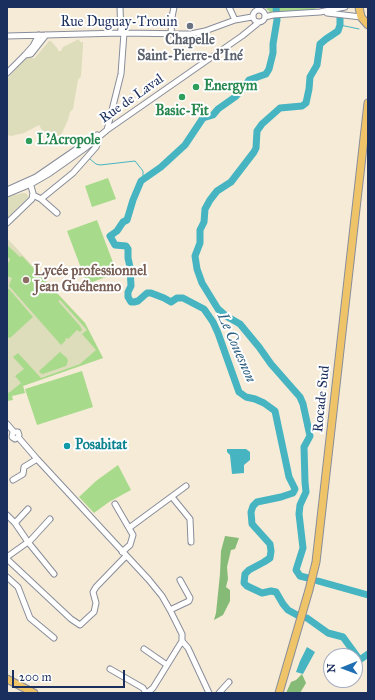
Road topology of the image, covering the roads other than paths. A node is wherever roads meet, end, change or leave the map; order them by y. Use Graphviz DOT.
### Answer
graph roads {
  1 [pos="120,7"];
  2 [pos="174,7"];
  3 [pos="229,7"];
  4 [pos="345,7"];
  5 [pos="359,7"];
  6 [pos="320,12"];
  7 [pos="265,16"];
  8 [pos="361,17"];
  9 [pos="235,20"];
  10 [pos="255,20"];
  11 [pos="368,25"];
  12 [pos="122,33"];
  13 [pos="171,34"];
  14 [pos="39,35"];
  15 [pos="46,35"];
  16 [pos="7,36"];
  17 [pos="25,55"];
  18 [pos="7,73"];
  19 [pos="368,104"];
  20 [pos="107,130"];
  21 [pos="96,139"];
  22 [pos="30,183"];
  23 [pos="7,190"];
  24 [pos="7,194"];
  25 [pos="33,195"];
  26 [pos="41,199"];
  27 [pos="57,213"];
  28 [pos="7,223"];
  29 [pos="7,424"];
  30 [pos="11,435"];
  31 [pos="37,459"];
  32 [pos="13,480"];
  33 [pos="186,486"];
  34 [pos="172,497"];
  35 [pos="115,504"];
  36 [pos="28,508"];
  37 [pos="7,515"];
  38 [pos="50,519"];
  39 [pos="15,523"];
  40 [pos="129,528"];
  41 [pos="29,542"];
  42 [pos="191,542"];
  43 [pos="122,552"];
  44 [pos="126,556"];
  45 [pos="7,558"];
  46 [pos="54,574"];
  47 [pos="7,578"];
  48 [pos="180,580"];
  49 [pos="170,610"];
  50 [pos="54,638"];
  51 [pos="182,641"];
  52 [pos="144,649"];
  53 [pos="167,665"];
  54 [pos="110,669"];
  55 [pos="7,679"];
  56 [pos="230,682"];
  57 [pos="34,693"];
  58 [pos="146,693"];
  59 [pos="209,693"];
  60 [pos="219,693"];
  61 [pos="279,693"];
  1 -- 12 [label="street"];
  2 -- 13 [label="street"];
  3 -- 9 [label="street"];
  4 -- 6 [label="street"];
  5 -- 8 [label="main road"];
  6 -- 7 [label="street"];
  6 -- 8 [label="street"];
  7 -- 10 [label="street"];
  7 -- 10 [label="street"];
  8 -- 11 [label="main road"];
  9 -- 10 [label="street, Rue Duguay-Trouin"];
  9 -- 13 [label="street, Rue Duguay-Trouin"];
  10 -- 20 [label="street, Rue de Laval"];
  12 -- 13 [label="street, Rue Duguay-Trouin"];
  12 -- 15 [label="street, Rue Duguay-Trouin"];
  12 -- 20 [label="street"];
  14 -- 15 [label="street, Rue Duguay-Trouin"];
  14 -- 16 [label="street, Rue Duguay-Trouin"];
  14 -- 17 [label="street"];
  15 -- 17 [label="street"];
  17 -- 18 [label="street"];
  19 -- 61 [label="main road, Rocade Sud"];
  20 -- 21 [label="street, Rue de Laval"];
  20 -- 22 [label="street"];
  21 -- 22 [label="street"];
  21 -- 26 [label="street, Rue de Laval"];
  22 -- 23 [label="street"];
  22 -- 24 [label="street"];
  22 -- 25 [label="street"];
  25 -- 26 [label="street"];
  25 -- 28 [label="street"];
  26 -- 27 [label="street"];
  29 -- 30 [label="street"];
  30 -- 31 [label="street"];
  31 -- 32 [label="street"];
  31 -- 43 [label="street"];
  33 -- 34 [label="street"];
  34 -- 40 [label="street"];
  34 -- 42 [label="street"];
  35 -- 40 [label="street"];
  36 -- 39 [label="street"];
  37 -- 39 [label="street"];
  38 -- 41 [label="street"];
  39 -- 41 [label="street"];
  40 -- 43 [label="street"];
  41 -- 45 [label="street"];
  41 -- 46 [label="street"];
  43 -- 44 [label="street"];
  44 -- 45 [label="street"];
  44 -- 49 [label="street"];
  47 -- 50 [label="street"];
  48 -- 49 [label="street"];
  49 -- 51 [label="street"];
  51 -- 53 [label="street"];
  51 -- 59 [label="street"];
  52 -- 53 [label="street"];
  53 -- 58 [label="street"];
  54 -- 58 [label="street"];
  55 -- 57 [label="main road"];
  56 -- 60 [label="street"];
}
